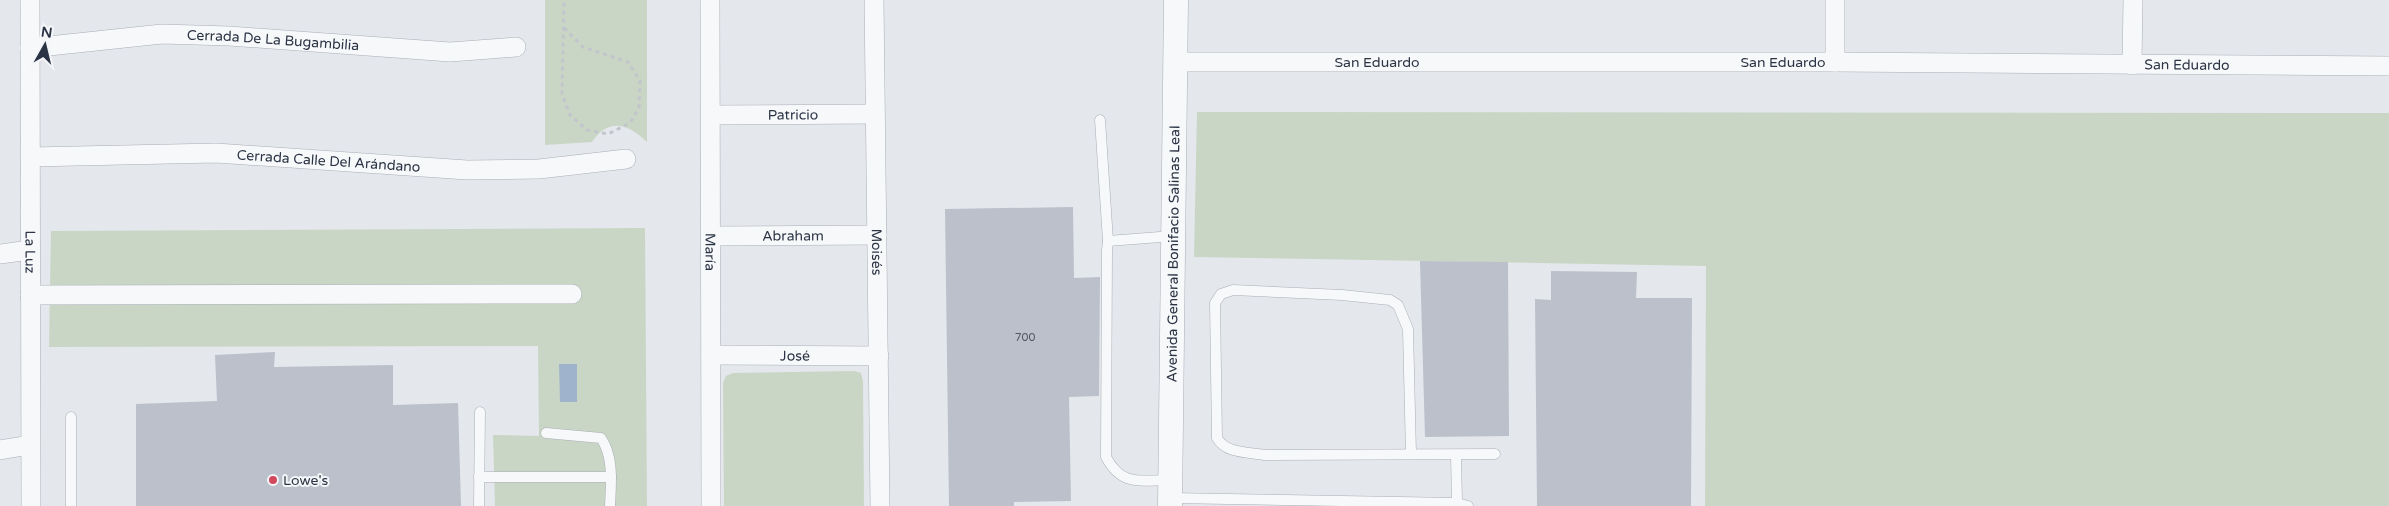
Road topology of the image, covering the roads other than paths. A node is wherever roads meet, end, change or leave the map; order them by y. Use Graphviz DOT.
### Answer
graph roads {
  1 [pos="30,0"];
  2 [pos="710,0"];
  3 [pos="874,0"];
  4 [pos="1176,0"];
  5 [pos="1835,0"];
  6 [pos="2133,0"];
  7 [pos="30,48"];
  8 [pos="516,48"];
  9 [pos="1175,62"];
  10 [pos="1835,62"];
  11 [pos="2132,65"];
  12 [pos="2389,66"];
  13 [pos="875,114"];
  14 [pos="710,115"];
  15 [pos="1100,120"];
  16 [pos="31,157"];
  17 [pos="626,159"];
  18 [pos="877,235"];
  19 [pos="711,236"];
  20 [pos="1173,236"];
  21 [pos="1108,241"];
  22 [pos="30,250"];
  23 [pos="0,254"];
  24 [pos="572,294"];
  25 [pos="30,295"];
  26 [pos="711,355"];
  27 [pos="879,356"];
  28 [pos="480,412"];
  29 [pos="72,417"];
  30 [pos="546,433"];
  31 [pos="30,445"];
  32 [pos="0,450"];
  33 [pos="1412,454"];
  34 [pos="1495,454"];
  35 [pos="1456,455"];
  36 [pos="479,477"];
  37 [pos="611,477"];
  38 [pos="1170,495"];
  39 [pos="1211,502"];
  40 [pos="1241,502"];
  41 [pos="1457,502"];
  42 [pos="1387,504"];
  43 [pos="31,506"];
  44 [pos="71,506"];
  45 [pos="479,506"];
  46 [pos="610,506"];
  47 [pos="712,506"];
  48 [pos="880,506"];
  49 [pos="1468,506"];
  1 -- 7 [label="street, La Luz"];
  2 -- 14 [label="street, María"];
  3 -- 13 [label="street, Moisés"];
  4 -- 9 [label="street, Avenida General Bonifacio Salinas Leal"];
  5 -- 10 [label="street"];
  6 -- 11 [label="street"];
  7 -- 8 [label="street, Cerrada De La Bugambilia"];
  7 -- 16 [label="street, La Luz"];
  9 -- 10 [label="street, San Eduardo"];
  9 -- 20 [label="street, Avenida General Bonifacio Salinas Leal"];
  10 -- 11 [label="street, San Eduardo"];
  11 -- 12 [label="street, San Eduardo"];
  13 -- 14 [label="street, Patricio"];
  13 -- 18 [label="street, Moisés"];
  14 -- 19 [label="street, María"];
  15 -- 21 [label="lane"];
  16 -- 17 [label="street, Cerrada Calle Del Arándano"];
  16 -- 22 [label="street, La Luz"];
  18 -- 19 [label="street, Abraham"];
  18 -- 27 [label="street, Moisés"];
  19 -- 26 [label="street, María"];
  20 -- 21 [label="lane"];
  20 -- 38 [label="street, Avenida General Bonifacio Salinas Leal"];
  21 -- 38 [label="lane"];
  22 -- 23 [label="street"];
  22 -- 25 [label="street, La Luz"];
  24 -- 25 [label="street"];
  25 -- 31 [label="street, La Luz"];
  26 -- 27 [label="street, José"];
  26 -- 47 [label="street, María"];
  27 -- 48 [label="street, Moisés"];
  28 -- 36 [label="lane"];
  29 -- 44 [label="lane"];
  30 -- 37 [label="lane"];
  31 -- 32 [label="street"];
  31 -- 43 [label="street, La Luz"];
  33 -- 33 [label="lane"];
  33 -- 35 [label="lane"];
  34 -- 35 [label="lane"];
  35 -- 41 [label="lane"];
  36 -- 37 [label="lane"];
  36 -- 45 [label="lane"];
  37 -- 46 [label="lane"];
  38 -- 39 [label="lane"];
  39 -- 40 [label="lane"];
  40 -- 42 [label="lane"];
  41 -- 42 [label="lane"];
  41 -- 49 [label="lane"];
}
